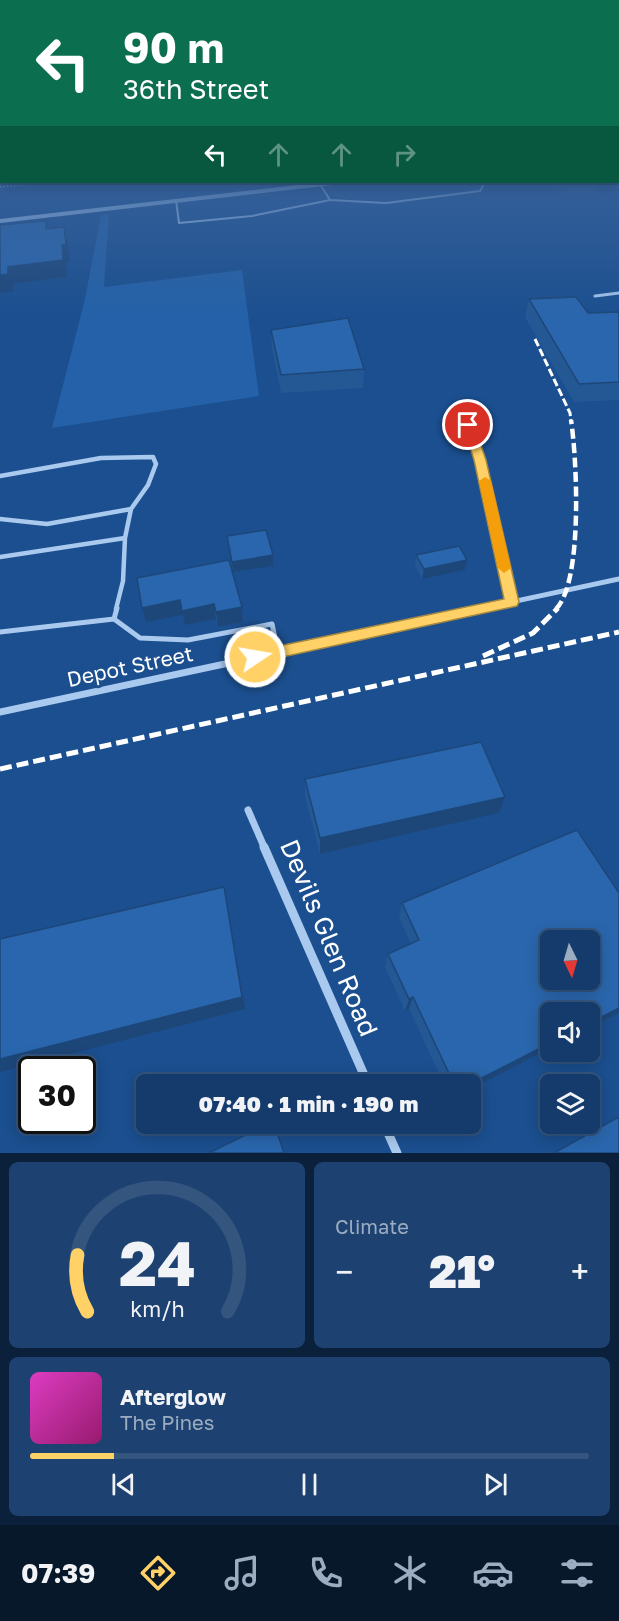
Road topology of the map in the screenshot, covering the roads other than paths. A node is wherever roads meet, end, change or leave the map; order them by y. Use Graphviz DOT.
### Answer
graph roads {
  1 [pos="77,212"];
  2 [pos="178,212"];
  3 [pos="272,212"];
  4 [pos="0,221"];
  5 [pos="619,293"];
  6 [pos="595,296"];
  7 [pos="468,425"];
  8 [pos="0,476"];
  9 [pos="131,509"];
  10 [pos="0,519"];
  11 [pos="125,538"];
  12 [pos="0,557"];
  13 [pos="619,579"];
  14 [pos="512,602"];
  15 [pos="114,619"];
  16 [pos="0,632"];
  17 [pos="278,652"];
  18 [pos="0,712"];
  19 [pos="248,810"];
  20 [pos="364,1074"];
  21 [pos="388,1134"];
  22 [pos="397,1153"];
  1 -- 4 [label="street"];
  2 -- 3 [label="lane"];
  5 -- 6 [label="lane"];
  7 -- 14 [label="street"];
  8 -- 9 [label="lane"];
  9 -- 10 [label="lane"];
  9 -- 11 [label="lane"];
  11 -- 12 [label="lane"];
  11 -- 15 [label="lane"];
  13 -- 14 [label="street, Depot Street"];
  14 -- 17 [label="street, Depot Street"];
  15 -- 16 [label="lane"];
  15 -- 17 [label="lane"];
  17 -- 18 [label="street, Depot Street"];
  19 -- 20 [label="street, Devils Glen Road"];
  21 -- 22 [label="street"];
}
